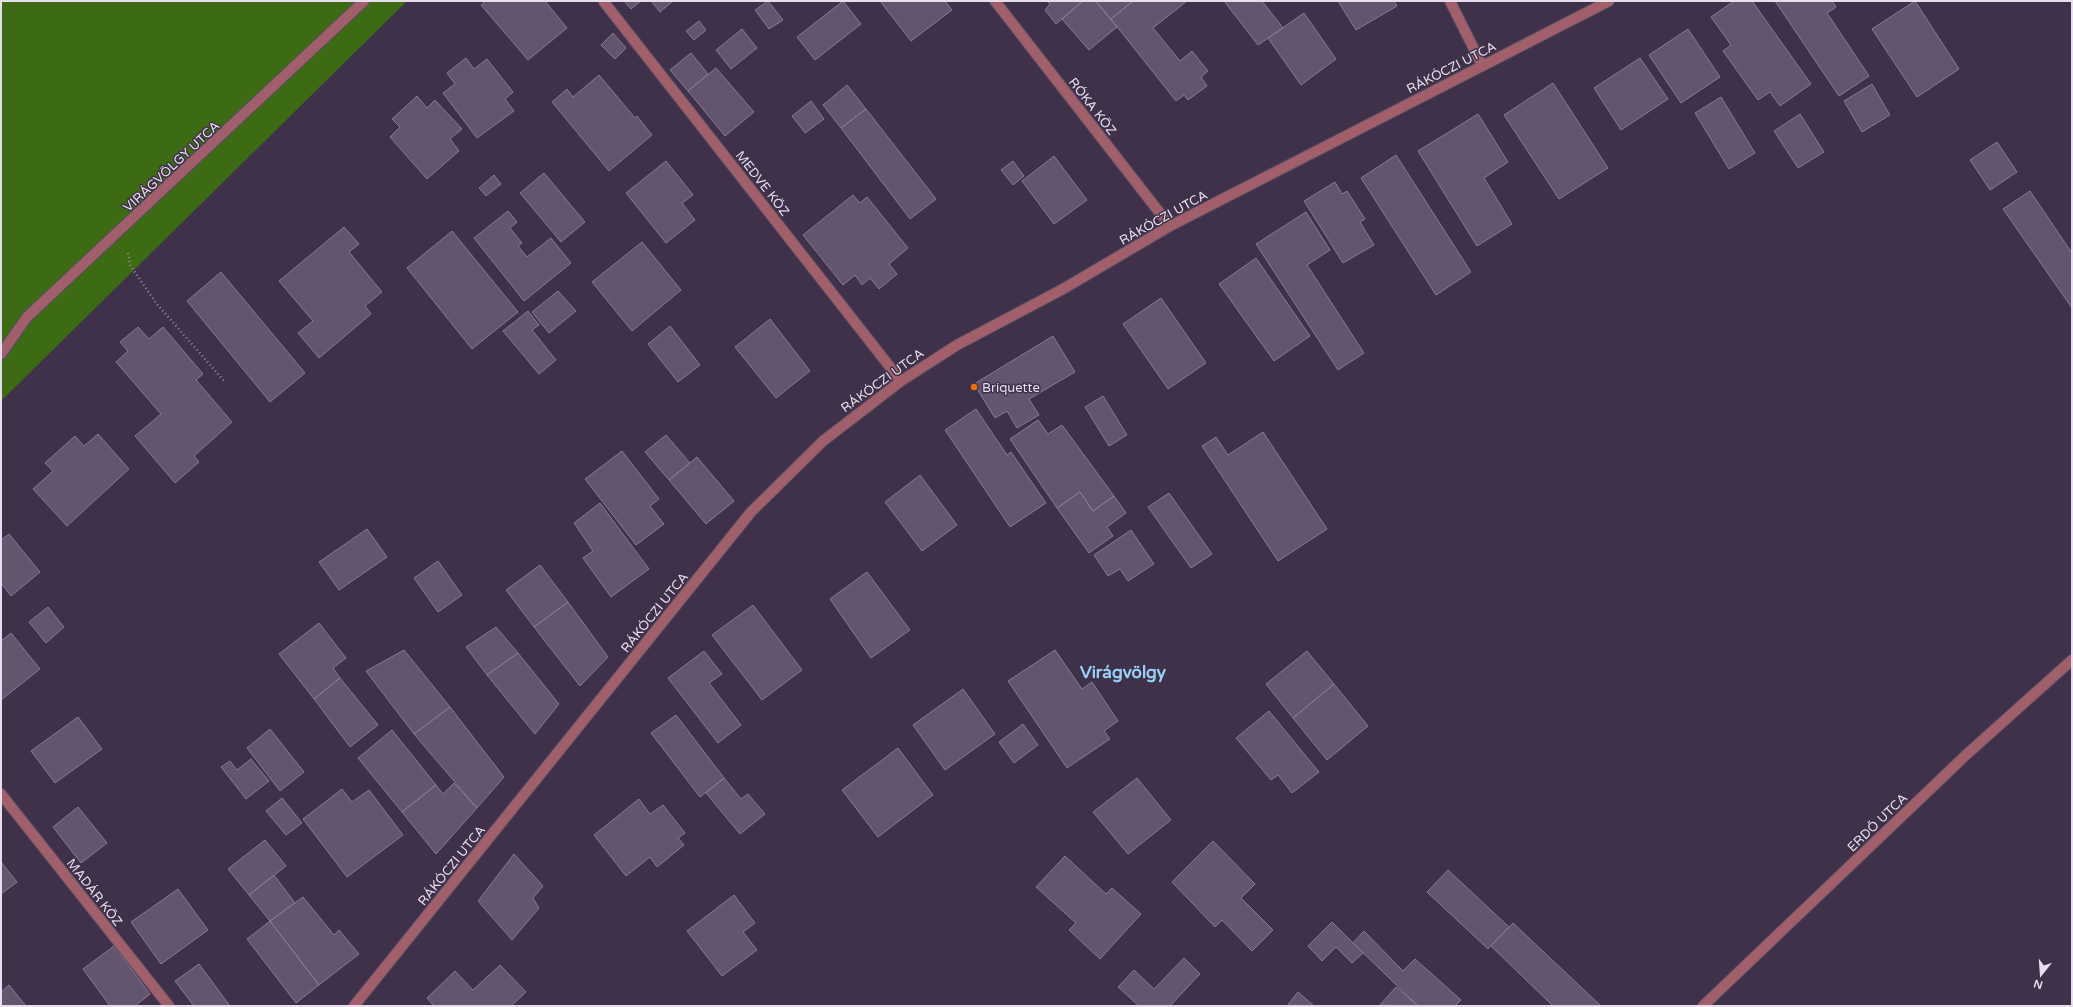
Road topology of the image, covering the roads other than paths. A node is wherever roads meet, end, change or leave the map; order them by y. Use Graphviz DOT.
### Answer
graph roads {
  1 [pos="364,1"];
  2 [pos="995,1"];
  3 [pos="1450,1"];
  4 [pos="1609,1"];
  5 [pos="604,2"];
  6 [pos="1482,65"];
  7 [pos="1170,226"];
  8 [pos="1,354"];
  9 [pos="901,381"];
  10 [pos="2072,660"];
  11 [pos="1,794"];
  12 [pos="169,1006"];
  13 [pos="354,1006"];
  14 [pos="1703,1006"];
  1 -- 8 [label="street, VIRÁGVÖLGY UTCA"];
  2 -- 7 [label="street, RÓKA KÖZ"];
  3 -- 6 [label="street"];
  4 -- 6 [label="street, RÁKÓCZI UTCA"];
  5 -- 9 [label="street, MEDVE KÖZ"];
  6 -- 7 [label="street, RÁKÓCZI UTCA"];
  7 -- 9 [label="street, RÁKÓCZI UTCA"];
  9 -- 13 [label="street, RÁKÓCZI UTCA"];
  10 -- 14 [label="street, ERDŐ UTCA"];
  11 -- 12 [label="street, MADÁR KÖZ"];
}
